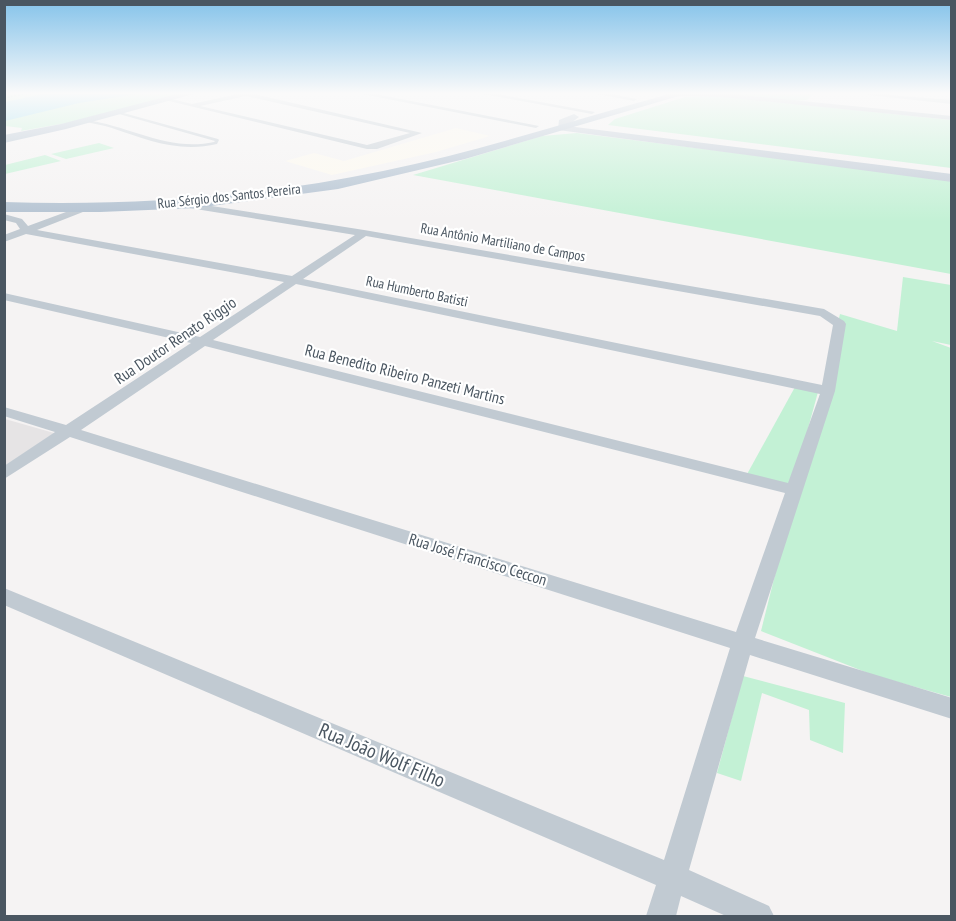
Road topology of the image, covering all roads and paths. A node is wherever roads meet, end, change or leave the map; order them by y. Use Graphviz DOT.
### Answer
graph roads {
  1 [pos="145,136"];
  2 [pos="202,136"];
  3 [pos="320,136"];
  4 [pos="409,136"];
  5 [pos="515,136"];
  6 [pos="515,136"];
  7 [pos="638,136"];
  8 [pos="642,136"];
  9 [pos="444,157"];
  10 [pos="951,172"];
  11 [pos="951,178"];
  12 [pos="139,195"];
  13 [pos="4,196"];
  14 [pos="176,203"];
  15 [pos="4,207"];
  16 [pos="85,208"];
  17 [pos="4,217"];
  18 [pos="27,231"];
  19 [pos="364,233"];
  20 [pos="4,239"];
  21 [pos="293,280"];
  22 [pos="4,296"];
  23 [pos="202,341"];
  24 [pos="828,391"];
  25 [pos="4,411"];
  26 [pos="69,430"];
  27 [pos="4,474"];
  28 [pos="795,490"];
  29 [pos="4,596"];
  30 [pos="743,642"];
  31 [pos="951,709"];
  32 [pos="673,878"];
  33 [pos="661,916"];
  34 [pos="759,916"];
  1 -- 2 [label="lane"];
  3 -- 4 [label="street"];
  5 -- 9 [label="main road"];
  6 -- 9 [label="main road"];
  7 -- 11 [label="main road"];
  8 -- 10 [label="main road"];
  9 -- 12 [label="main road"];
  9 -- 14 [label="main road, Rua Sérgio dos Santos Pereira"];
  12 -- 13 [label="main road"];
  12 -- 16 [label="main road"];
  14 -- 16 [label="main road, Rua Sérgio dos Santos Pereira"];
  14 -- 19 [label="street, Rua Antônio Martiliano de Campos"];
  15 -- 16 [label="main road, Rua Sérgio dos Santos Pereira"];
  16 -- 18 [label="street"];
  17 -- 18 [label="street, Rua Humberto Batisti"];
  18 -- 20 [label="street"];
  18 -- 21 [label="street, Rua Humberto Batisti"];
  19 -- 21 [label="street, Rua Doutor Renato Riggio"];
  19 -- 24 [label="street, Rua Antônio Martiliano de Campos"];
  21 -- 23 [label="street, Rua Doutor Renato Riggio"];
  21 -- 24 [label="street, Rua Humberto Batisti"];
  22 -- 23 [label="street, Rua Benedito Ribeiro Panzeti Martins"];
  23 -- 26 [label="street, Rua Doutor Renato Riggio"];
  23 -- 28 [label="street, Rua Benedito Ribeiro Panzeti Martins"];
  24 -- 28 [label="street"];
  25 -- 26 [label="street, Rua José Francisco Ceccon"];
  26 -- 27 [label="street, Rua Doutor Renato Riggio"];
  26 -- 30 [label="street, Rua José Francisco Ceccon"];
  28 -- 30 [label="street"];
  29 -- 32 [label="street, Rua João Wolf Filho"];
  30 -- 31 [label="street, Rua José Francisco Ceccon"];
  30 -- 32 [label="street"];
  32 -- 33 [label="street"];
  32 -- 34 [label="street, Rua João Wolf Filho"];
}
